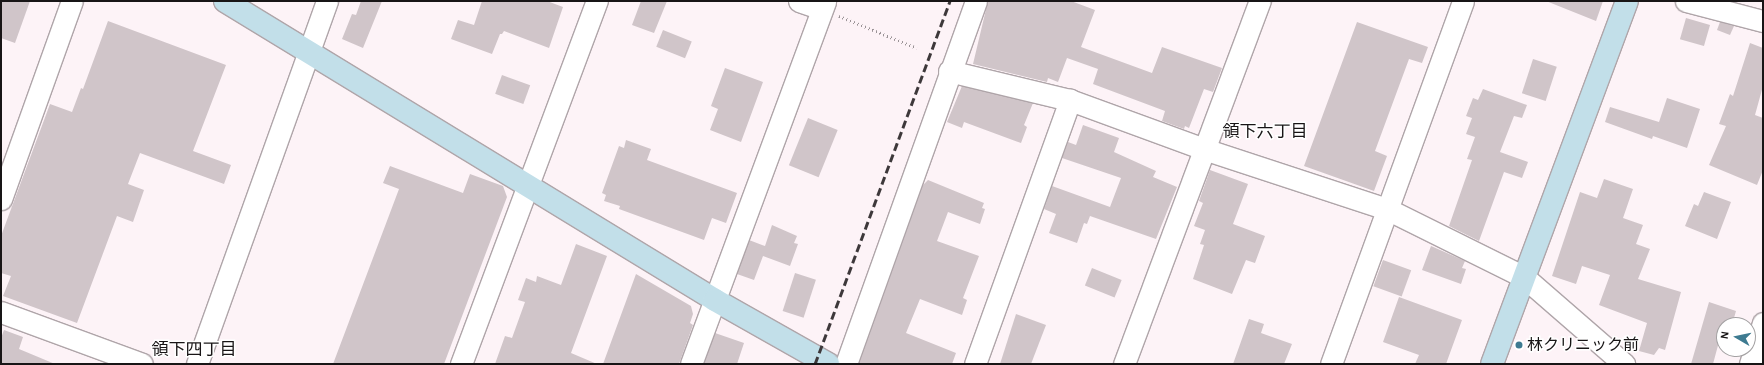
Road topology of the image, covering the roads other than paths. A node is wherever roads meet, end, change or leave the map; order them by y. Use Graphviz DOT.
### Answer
graph roads {
  1 [pos="72,1"];
  2 [pos="225,1"];
  3 [pos="327,1"];
  4 [pos="596,1"];
  5 [pos="799,1"];
  6 [pos="976,1"];
  7 [pos="1260,1"];
  8 [pos="1463,1"];
  9 [pos="1627,1"];
  10 [pos="1686,1"];
  11 [pos="823,5"];
  12 [pos="1763,20"];
  13 [pos="308,52"];
  14 [pos="949,71"];
  15 [pos="1070,100"];
  16 [pos="1204,149"];
  17 [pos="527,186"];
  18 [pos="1,198"];
  19 [pos="1387,209"];
  20 [pos="1524,277"];
  21 [pos="715,300"];
  22 [pos="1,312"];
  23 [pos="1763,323"];
  24 [pos="142,364"];
  25 [pos="197,364"];
  26 [pos="461,364"];
  27 [pos="691,364"];
  28 [pos="828,364"];
  29 [pos="846,364"];
  30 [pos="975,364"];
  31 [pos="1124,364"];
  32 [pos="1331,364"];
  33 [pos="1492,364"];
  34 [pos="1624,364"];
  35 [pos="1750,364"];
  1 -- 18 [label="street"];
  2 -- 13 [label="street"];
  3 -- 13 [label="street"];
  4 -- 17 [label="street"];
  5 -- 11 [label="street"];
  6 -- 14 [label="street"];
  7 -- 16 [label="street"];
  8 -- 19 [label="street"];
  9 -- 20 [label="street"];
  10 -- 12 [label="street"];
  11 -- 21 [label="street"];
  13 -- 17 [label="street"];
  13 -- 25 [label="street"];
  14 -- 15 [label="street"];
  14 -- 29 [label="street"];
  15 -- 16 [label="street"];
  15 -- 30 [label="street"];
  16 -- 19 [label="street"];
  16 -- 31 [label="street"];
  17 -- 21 [label="street"];
  17 -- 26 [label="street"];
  19 -- 20 [label="street"];
  19 -- 32 [label="street"];
  20 -- 33 [label="street"];
  20 -- 34 [label="street"];
  21 -- 27 [label="street"];
  21 -- 28 [label="street"];
  22 -- 24 [label="street"];
  23 -- 35 [label="street"];
}
